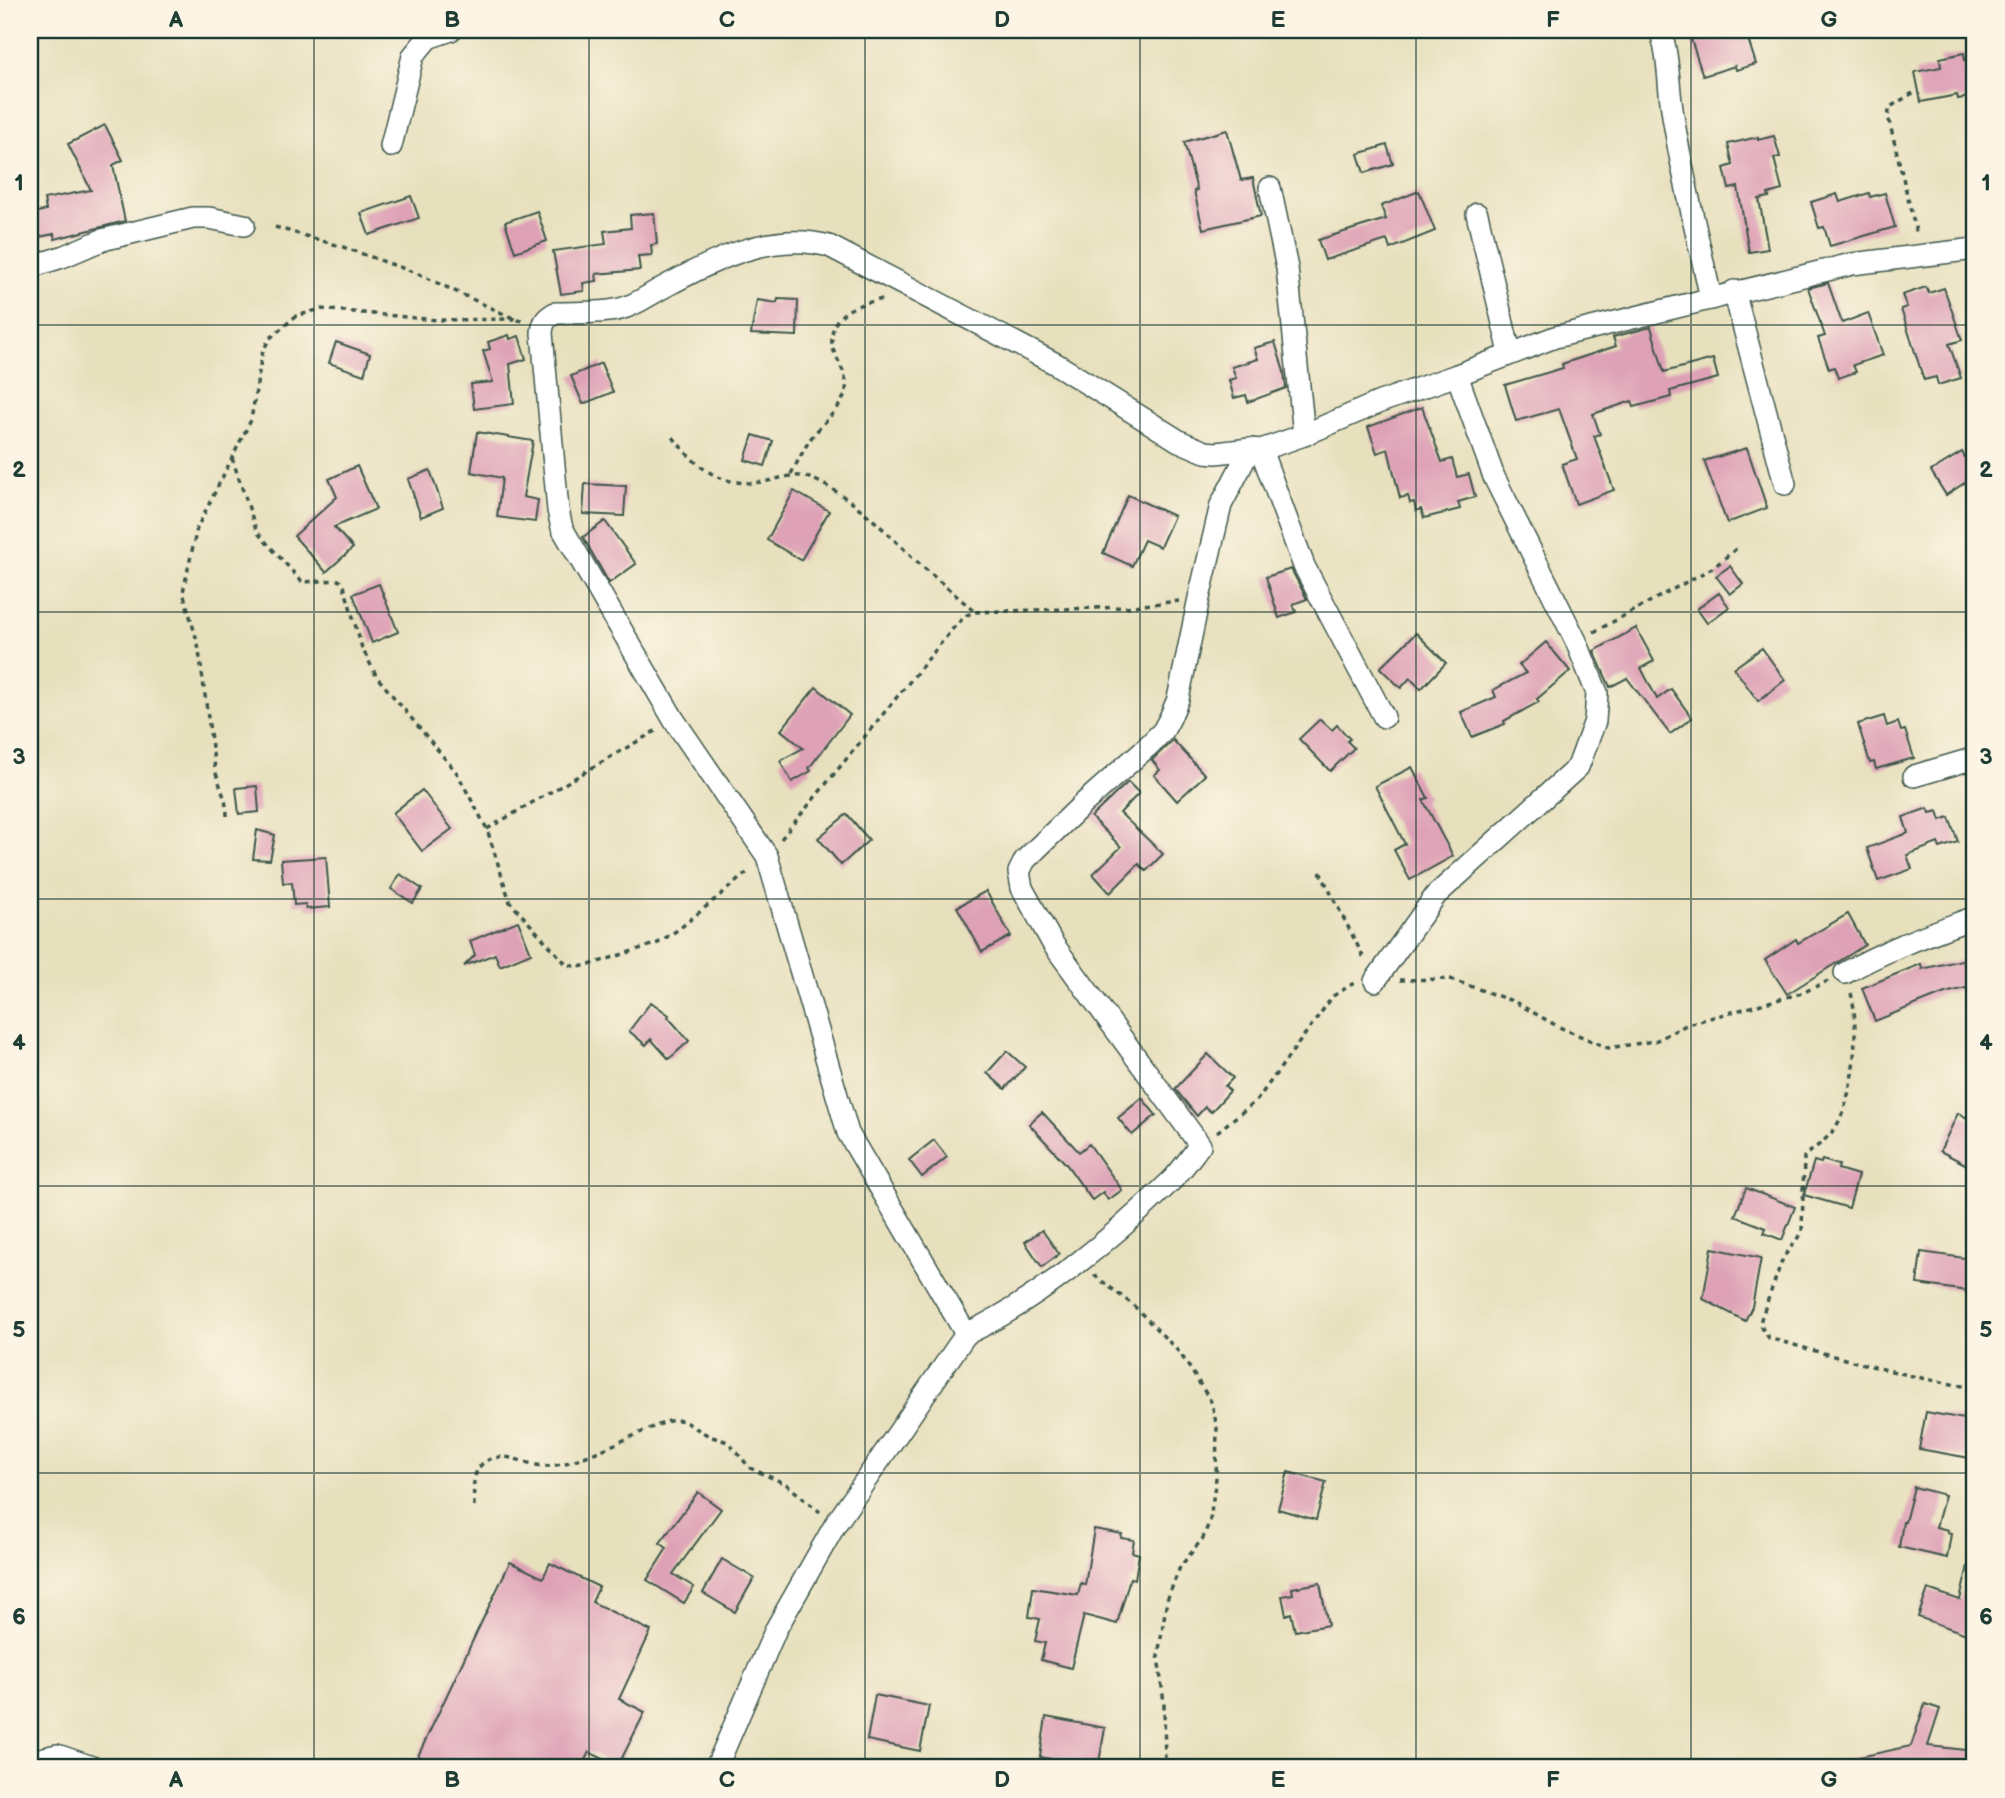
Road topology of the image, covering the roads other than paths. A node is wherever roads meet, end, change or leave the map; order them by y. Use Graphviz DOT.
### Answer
graph roads {
  1 [pos="451,30"];
  2 [pos="1660,30"];
  3 [pos="391,146"];
  4 [pos="1270,188"];
  5 [pos="1477,214"];
  6 [pos="244,225"];
  7 [pos="1975,249"];
  8 [pos="30,267"];
  9 [pos="1734,291"];
  10 [pos="1711,299"];
  11 [pos="1510,354"];
  12 [pos="1457,375"];
  13 [pos="1304,435"];
  14 [pos="1256,449"];
  15 [pos="1785,484"];
  16 [pos="1384,717"];
  17 [pos="1975,758"];
  18 [pos="1914,776"];
  19 [pos="1975,917"];
  20 [pos="1845,973"];
  21 [pos="1375,981"];
  22 [pos="966,1334"];
  23 [pos="30,1767"];
  24 [pos="95,1768"];
  25 [pos="716,1768"];
  1 -- 3 [label="street"];
  2 -- 10 [label="street"];
  4 -- 13 [label="street"];
  5 -- 11 [label="street"];
  6 -- 8 [label="street"];
  7 -- 9 [label="street"];
  9 -- 10 [label="street"];
  9 -- 15 [label="street"];
  10 -- 11 [label="street"];
  11 -- 12 [label="street"];
  12 -- 13 [label="street"];
  12 -- 21 [label="street"];
  13 -- 14 [label="street"];
  14 -- 16 [label="street"];
  14 -- 22 [label="street"];
  14 -- 22 [label="street"];
  17 -- 18 [label="street"];
  19 -- 20 [label="street"];
  22 -- 25 [label="street"];
  23 -- 24 [label="street"];
}
